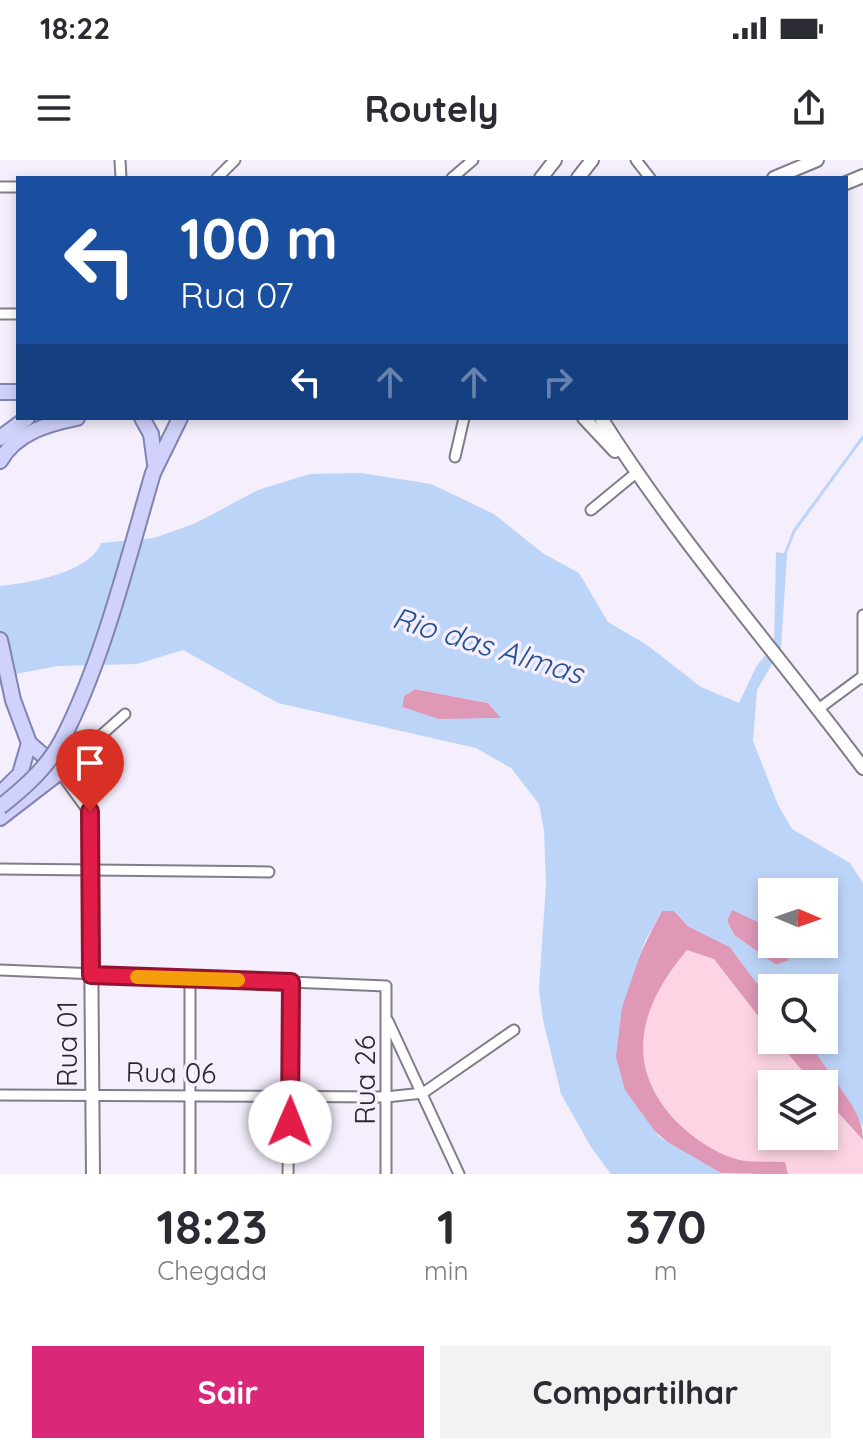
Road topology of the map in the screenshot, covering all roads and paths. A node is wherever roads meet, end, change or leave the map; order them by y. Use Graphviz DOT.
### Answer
graph roads {
  1 [pos="235,160"];
  2 [pos="473,160"];
  3 [pos="555,160"];
  4 [pos="592,160"];
  5 [pos="636,160"];
  6 [pos="817,160"];
  7 [pos="219,176"];
  8 [pos="454,176"];
  9 [pos="543,176"];
  10 [pos="580,176"];
  11 [pos="648,176"];
  12 [pos="779,176"];
  13 [pos="24,420"];
  14 [pos="68,420"];
  15 [pos="143,420"];
  16 [pos="146,420"];
  17 [pos="177,420"];
  18 [pos="179,420"];
  19 [pos="464,420"];
  20 [pos="586,420"];
  21 [pos="602,420"];
  22 [pos="0,438"];
  23 [pos="455,457"];
  24 [pos="0,461"];
  25 [pos="154,470"];
  26 [pos="636,473"];
  27 [pos="591,510"];
  28 [pos="863,615"];
  29 [pos="0,640"];
  30 [pos="863,677"];
  31 [pos="817,710"];
  32 [pos="125,714"];
  33 [pos="29,743"];
  34 [pos="863,768"];
  35 [pos="61,771"];
  36 [pos="0,794"];
  37 [pos="0,807"];
  38 [pos="0,818"];
  39 [pos="0,869"];
  40 [pos="91,870"];
  41 [pos="269,872"];
  42 [pos="0,970"];
  43 [pos="91,975"];
  44 [pos="190,979"];
  45 [pos="291,982"];
  46 [pos="386,1017"];
  47 [pos="514,1030"];
  48 [pos="423,1093"];
  49 [pos="92,1094"];
  50 [pos="0,1095"];
  51 [pos="191,1095"];
  52 [pos="290,1096"];
  53 [pos="386,1097"];
  54 [pos="93,1174"];
  55 [pos="190,1174"];
  56 [pos="288,1174"];
  57 [pos="386,1174"];
  58 [pos="459,1174"];
  1 -- 7 [label="street"];
  2 -- 8 [label="street"];
  3 -- 9 [label="street"];
  4 -- 10 [label="street"];
  5 -- 11 [label="street"];
  6 -- 12 [label="street"];
  13 -- 22 [label="main road"];
  14 -- 24 [label="main road"];
  15 -- 25 [label="main road"];
  16 -- 17 [label="main road"];
  18 -- 25 [label="main road"];
  19 -- 23 [label="street"];
  20 -- 26 [label="street"];
  21 -- 26 [label="street"];
  25 -- 37 [label="main road, bridge"];
  26 -- 27 [label="street"];
  26 -- 31 [label="street"];
  28 -- 30 [label="street"];
  29 -- 33 [label="main road, Rua 01"];
  30 -- 31 [label="street"];
  31 -- 34 [label="street"];
  32 -- 35 [label="street"];
  33 -- 35 [label="main road, Rua 01"];
  33 -- 36 [label="main road"];
  35 -- 38 [label="main road"];
  35 -- 40 [label="street, Rua 01"];
  39 -- 40 [label="street"];
  40 -- 41 [label="street"];
  40 -- 43 [label="street, Rua 01"];
  42 -- 43 [label="street"];
  43 -- 44 [label="street"];
  43 -- 49 [label="street, Rua 01"];
  44 -- 45 [label="street"];
  44 -- 51 [label="street"];
  45 -- 46 [label="street, Rua 26"];
  45 -- 52 [label="street"];
  46 -- 48 [label="street"];
  46 -- 53 [label="street, Rua 26"];
  47 -- 48 [label="street, Rua 06"];
  48 -- 53 [label="street, Rua 06"];
  48 -- 58 [label="street"];
  49 -- 50 [label="street, Rua 06"];
  49 -- 51 [label="street, Rua 06"];
  49 -- 54 [label="street, Rua 01"];
  51 -- 52 [label="street, Rua 06"];
  51 -- 55 [label="street"];
  52 -- 53 [label="street, Rua 06"];
  52 -- 56 [label="street"];
  53 -- 57 [label="street, Rua 26"];
}
